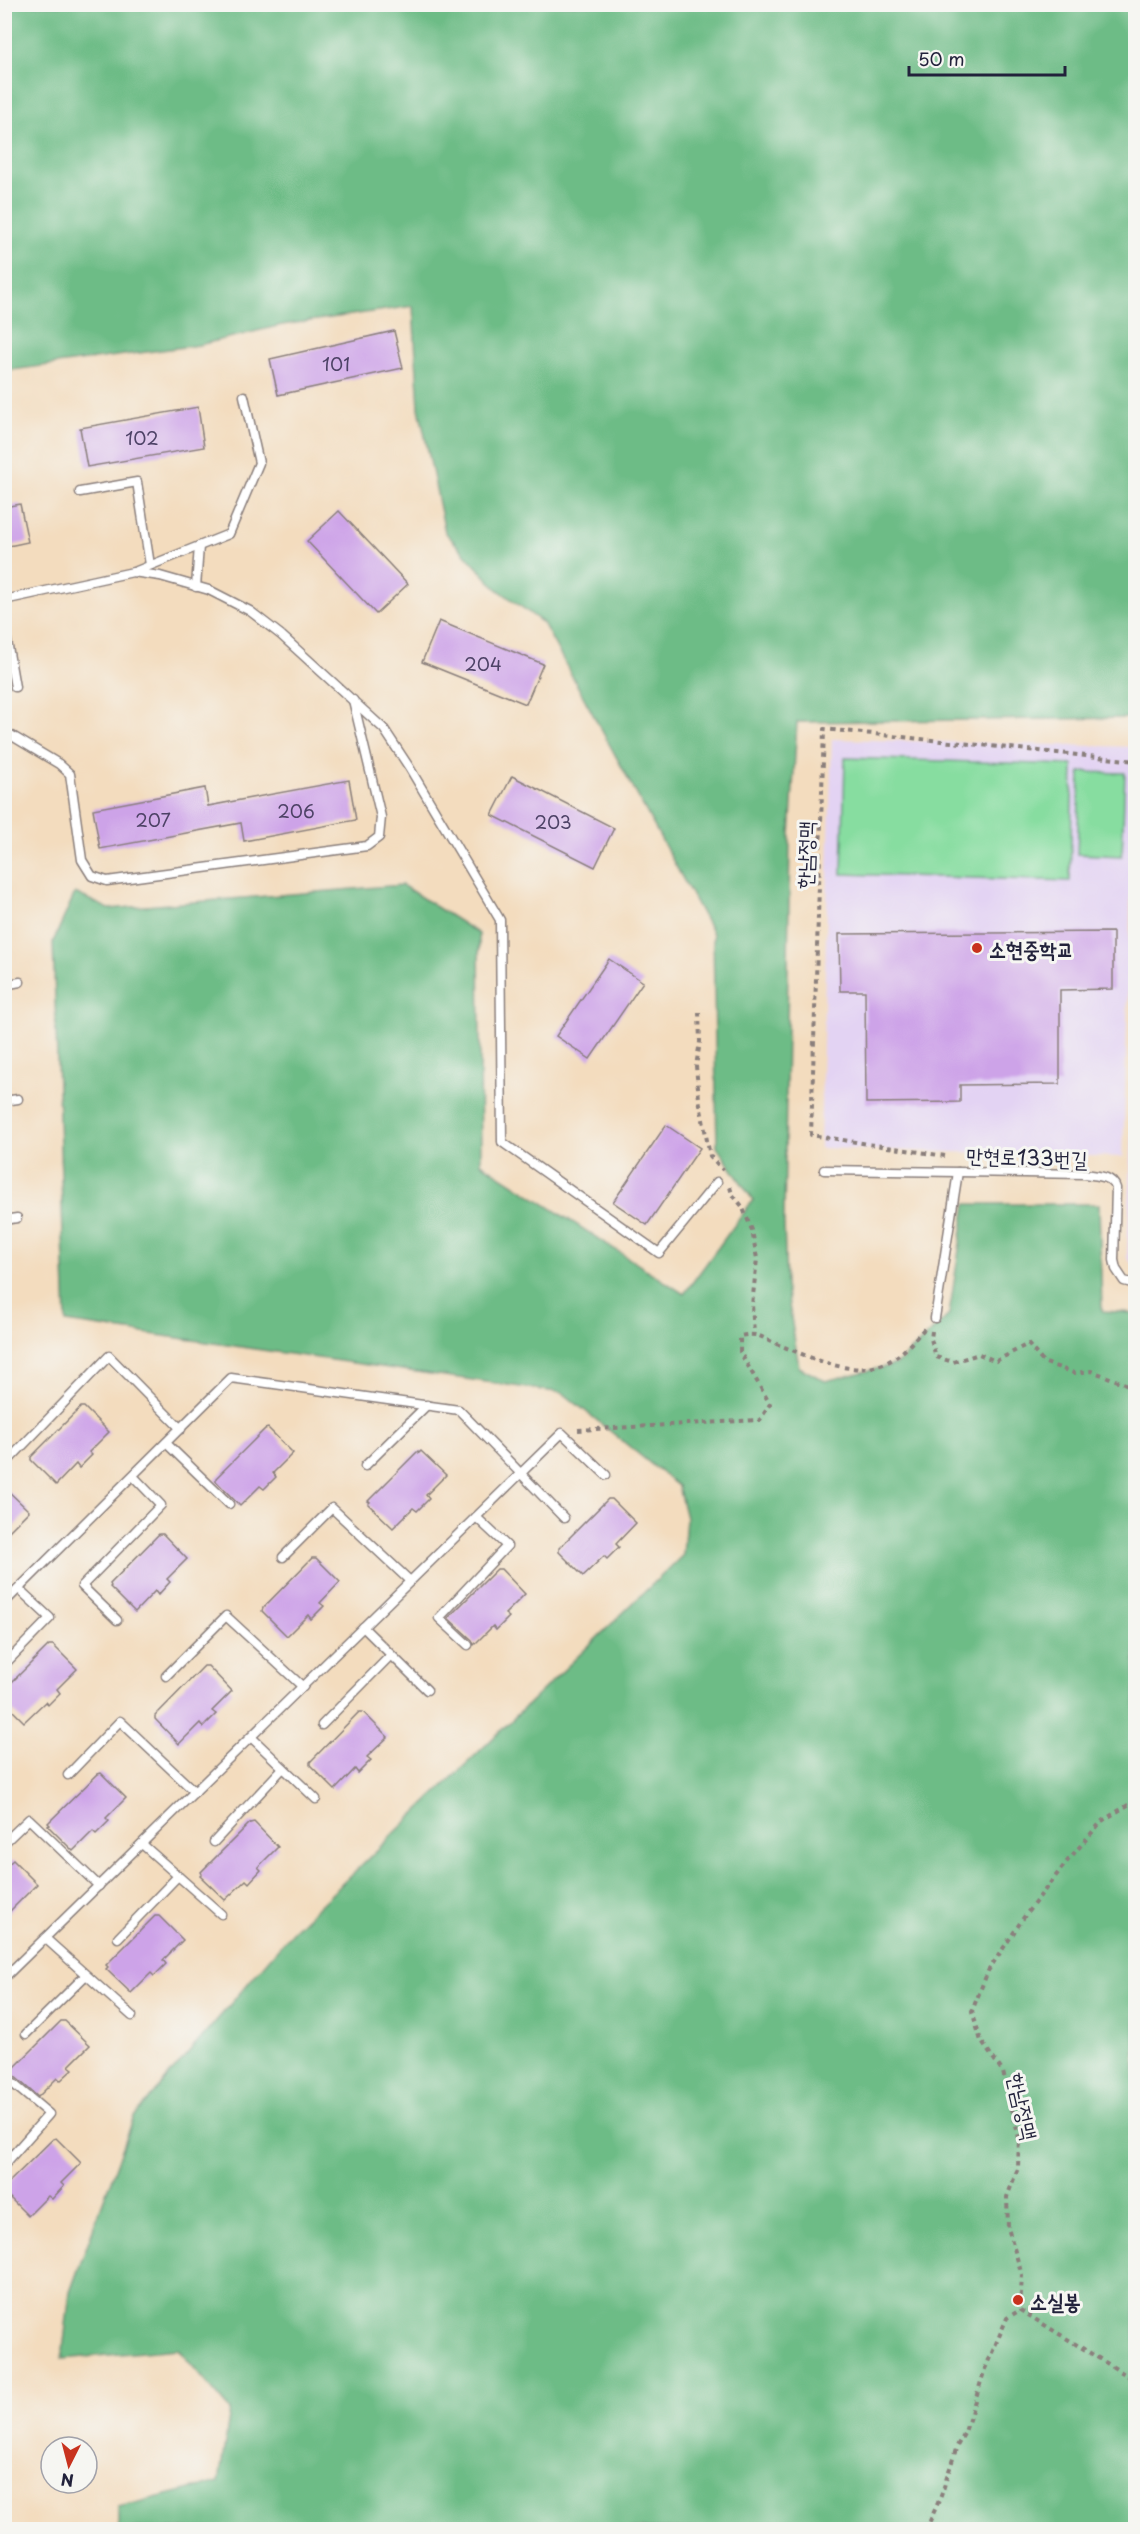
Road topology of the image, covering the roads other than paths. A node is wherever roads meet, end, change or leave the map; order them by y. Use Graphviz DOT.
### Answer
graph roads {
  1 [pos="244,396"];
  2 [pos="80,492"];
  3 [pos="199,546"];
  4 [pos="150,565"];
  5 [pos="133,572"];
  6 [pos="196,586"];
  7 [pos="4,600"];
  8 [pos="4,624"];
  9 [pos="15,687"];
  10 [pos="353,700"];
  11 [pos="4,731"];
  12 [pos="20,982"];
  13 [pos="4,985"];
  14 [pos="18,1098"];
  15 [pos="4,1101"];
  16 [pos="824,1170"];
  17 [pos="958,1172"];
  18 [pos="717,1182"];
  19 [pos="17,1218"];
  20 [pos="4,1220"];
  21 [pos="1136,1284"];
  22 [pos="935,1318"];
  23 [pos="427,1405"];
  24 [pos="180,1429"];
  25 [pos="166,1443"];
  26 [pos="4,1465"];
  27 [pos="365,1466"];
  28 [pos="520,1474"];
  29 [pos="606,1475"];
  30 [pos="133,1476"];
  31 [pos="229,1504"];
  32 [pos="476,1517"];
  33 [pos="564,1518"];
  34 [pos="283,1557"];
  35 [pos="410,1581"];
  36 [pos="19,1589"];
  37 [pos="4,1603"];
  38 [pos="117,1620"];
  39 [pos="363,1627"];
  40 [pos="468,1645"];
  41 [pos="391,1655"];
  42 [pos="4,1665"];
  43 [pos="166,1676"];
  44 [pos="303,1687"];
  45 [pos="427,1690"];
  46 [pos="322,1725"];
  47 [pos="251,1737"];
  48 [pos="283,1768"];
  49 [pos="68,1775"];
  50 [pos="195,1792"];
  51 [pos="316,1799"];
  52 [pos="214,1842"];
  53 [pos="4,1843"];
  54 [pos="142,1844"];
  55 [pos="178,1876"];
  56 [pos="99,1886"];
  57 [pos="221,1914"];
  58 [pos="45,1938"];
  59 [pos="118,1938"];
  60 [pos="86,1975"];
  61 [pos="4,1978"];
  62 [pos="132,2016"];
  63 [pos="26,2034"];
  64 [pos="4,2076"];
  65 [pos="4,2165"];
  1 -- 3 [label="lane"];
  2 -- 4 [label="lane"];
  3 -- 4 [label="lane"];
  3 -- 6 [label="lane"];
  4 -- 5 [label="lane"];
  5 -- 6 [label="lane"];
  5 -- 7 [label="lane"];
  6 -- 10 [label="lane"];
  8 -- 9 [label="lane"];
  10 -- 11 [label="lane"];
  10 -- 18 [label="lane"];
  12 -- 13 [label="lane"];
  14 -- 15 [label="lane"];
  16 -- 17 [label="lane, 만현로133번길"];
  17 -- 21 [label="lane, 만현로133번길"];
  17 -- 22 [label="lane"];
  19 -- 20 [label="lane"];
  23 -- 24 [label="lane"];
  23 -- 27 [label="lane"];
  23 -- 28 [label="lane"];
  24 -- 25 [label="lane"];
  24 -- 26 [label="lane"];
  25 -- 30 [label="lane"];
  25 -- 31 [label="lane"];
  28 -- 29 [label="lane"];
  28 -- 32 [label="lane"];
  28 -- 33 [label="lane"];
  30 -- 36 [label="lane"];
  30 -- 38 [label="lane"];
  32 -- 35 [label="lane"];
  32 -- 40 [label="lane"];
  34 -- 35 [label="lane"];
  35 -- 39 [label="lane"];
  36 -- 37 [label="lane"];
  36 -- 42 [label="lane"];
  39 -- 41 [label="lane"];
  39 -- 44 [label="lane"];
  41 -- 45 [label="lane"];
  41 -- 46 [label="lane"];
  43 -- 44 [label="lane"];
  44 -- 47 [label="lane"];
  47 -- 48 [label="lane"];
  47 -- 50 [label="lane"];
  48 -- 51 [label="lane"];
  48 -- 52 [label="lane"];
  49 -- 50 [label="lane"];
  50 -- 54 [label="lane"];
  53 -- 56 [label="lane"];
  54 -- 55 [label="lane"];
  54 -- 56 [label="lane"];
  55 -- 57 [label="lane"];
  55 -- 59 [label="lane"];
  56 -- 58 [label="lane"];
  58 -- 60 [label="lane"];
  58 -- 61 [label="lane"];
  60 -- 62 [label="lane"];
  60 -- 63 [label="lane"];
  64 -- 65 [label="lane"];
}
